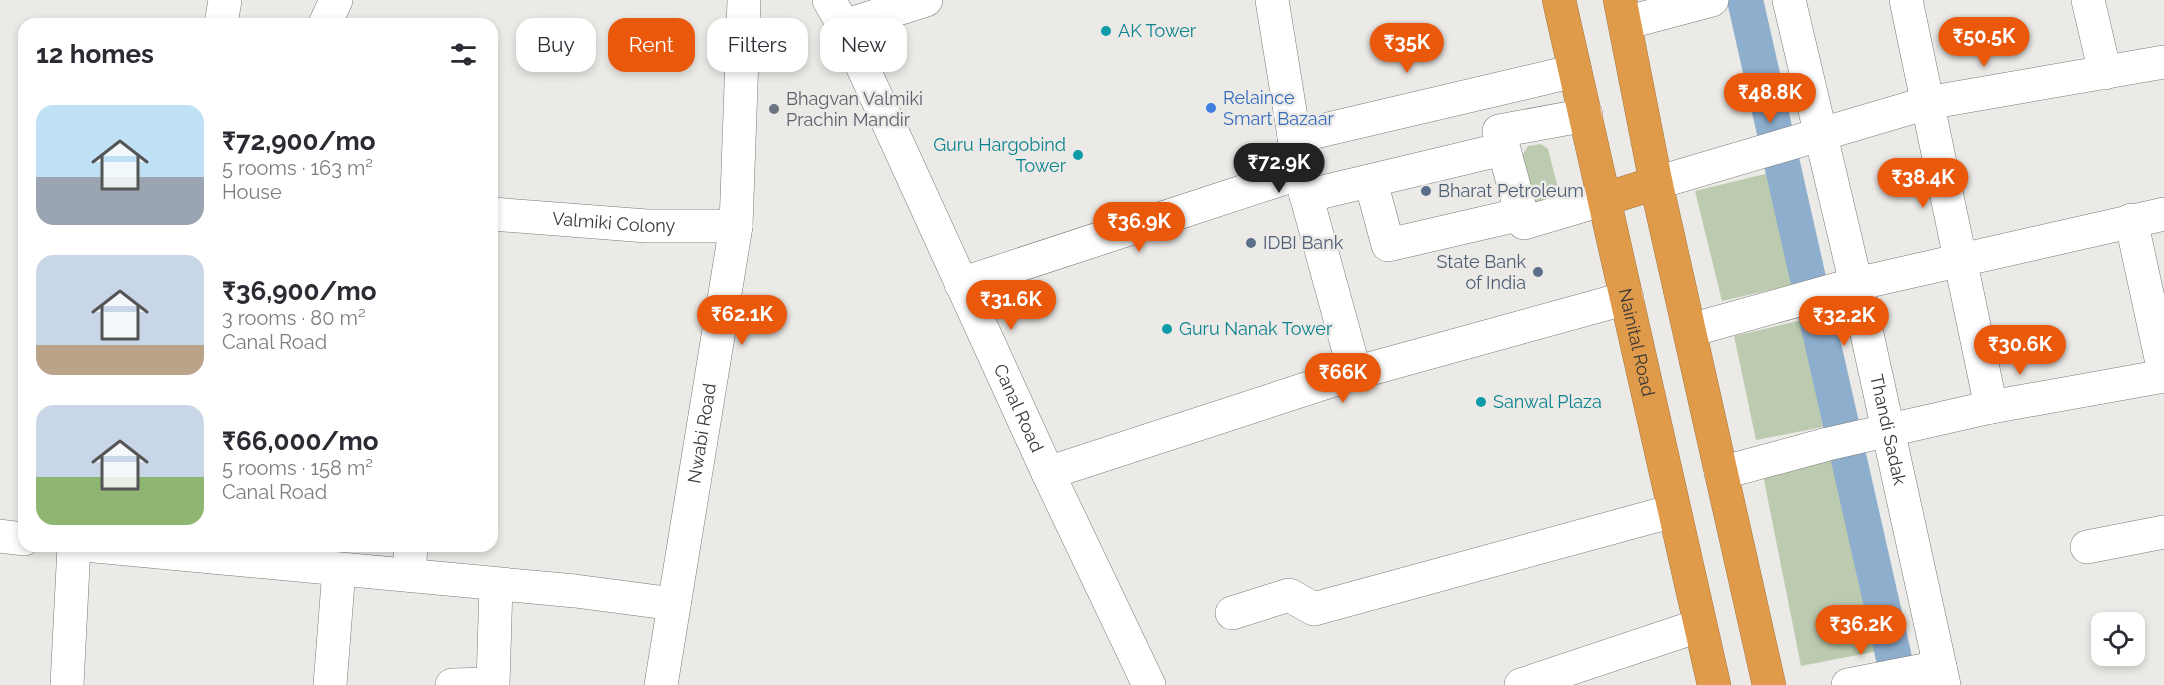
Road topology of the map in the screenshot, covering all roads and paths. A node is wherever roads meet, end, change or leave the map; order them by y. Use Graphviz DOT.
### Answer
graph roads {
  1 [pos="225,0"];
  2 [pos="336,0"];
  3 [pos="744,0"];
  4 [pos="926,0"];
  5 [pos="1272,0"];
  6 [pos="1559,0"];
  7 [pos="1712,0"];
  8 [pos="1789,0"];
  9 [pos="1906,0"];
  10 [pos="2088,0"];
  11 [pos="1623,11"];
  12 [pos="837,13"];
  13 [pos="222,18"];
  14 [pos="328,18"];
  15 [pos="2164,62"];
  16 [pos="1575,71"];
  17 [pos="2105,73"];
  18 [pos="1927,104"];
  19 [pos="1586,115"];
  20 [pos="1293,132"];
  21 [pos="1806,139"];
  22 [pos="1503,149"];
  23 [pos="1371,182"];
  24 [pos="1656,183"];
  25 [pos="1303,185"];
  26 [pos="1605,199"];
  27 [pos="498,214"];
  28 [pos="1522,214"];
  29 [pos="2164,214"];
  30 [pos="2131,220"];
  31 [pos="736,226"];
  32 [pos="1960,261"];
  33 [pos="961,284"];
  34 [pos="1841,289"];
  35 [pos="1627,298"];
  36 [pos="1690,330"];
  37 [pos="2164,372"];
  38 [pos="1355,373"];
  39 [pos="2164,376"];
  40 [pos="1991,407"];
  41 [pos="1858,438"];
  42 [pos="1048,473"];
  43 [pos="1721,473"];
  44 [pos="1673,511"];
  45 [pos="2164,532"];
  46 [pos="0,536"];
  47 [pos="18,538"];
  48 [pos="2087,547"];
  49 [pos="74,552"];
  50 [pos="210,552"];
  51 [pos="410,560"];
  52 [pos="339,570"];
  53 [pos="496,585"];
  54 [pos="674,604"];
  55 [pos="1232,613"];
  56 [pos="1698,626"];
  57 [pos="1920,676"];
  58 [pos="67,685"];
  59 [pos="330,685"];
  60 [pos="452,685"];
  61 [pos="661,685"];
  62 [pos="1149,685"];
  63 [pos="1521,685"];
  64 [pos="1714,685"];
  65 [pos="1769,685"];
  66 [pos="1848,685"];
  1 -- 13 [label="street"];
  2 -- 14 [label="street"];
  3 -- 31 [label="street, Nwabi Road"];
  4 -- 12 [label="street"];
  5 -- 20 [label="street"];
  6 -- 16 [label="highway, Nainital Road"];
  7 -- 11 [label="street"];
  8 -- 21 [label="street, Thandi Sadak"];
  9 -- 18 [label="street"];
  10 -- 17 [label="street"];
  11 -- 24 [label="highway"];
  12 -- 33 [label="street, Canal Road"];
  15 -- 17 [label="street"];
  16 -- 19 [label="highway, Nainital Road"];
  16 -- 20 [label="street"];
  17 -- 18 [label="street"];
  18 -- 21 [label="street"];
  18 -- 32 [label="street"];
  19 -- 22 [label="street"];
  19 -- 26 [label="highway, Nainital Road"];
  20 -- 25 [label="street"];
  21 -- 24 [label="street"];
  21 -- 34 [label="street, Thandi Sadak"];
  22 -- 23 [label="street"];
  22 -- 28 [label="street"];
  23 -- 25 [label="street"];
  23 -- 28 [label="street"];
  24 -- 26 [label="highway"];
  24 -- 36 [label="highway"];
  25 -- 33 [label="street"];
  25 -- 38 [label="street"];
  26 -- 28 [label="street"];
  26 -- 35 [label="highway, Nainital Road"];
  27 -- 31 [label="street, Valmiki Colony"];
  29 -- 30 [label="street"];
  30 -- 32 [label="street"];
  30 -- 37 [label="street"];
  31 -- 54 [label="street, Nwabi Road"];
  32 -- 34 [label="street"];
  32 -- 40 [label="street"];
  33 -- 42 [label="street, Canal Road"];
  34 -- 36 [label="street"];
  34 -- 41 [label="street, Thandi Sadak"];
  35 -- 38 [label="street"];
  35 -- 44 [label="highway, Nainital Road"];
  36 -- 43 [label="highway"];
  38 -- 42 [label="street"];
  39 -- 40 [label="street"];
  40 -- 41 [label="street"];
  41 -- 43 [label="street"];
  41 -- 57 [label="street, Thandi Sadak"];
  42 -- 62 [label="street, Canal Road"];
  43 -- 65 [label="highway"];
  44 -- 55 [label="street"];
  44 -- 56 [label="highway, Nainital Road"];
  45 -- 48 [label="street"];
  46 -- 47 [label="street"];
  49 -- 58 [label="street"];
  50 -- 52 [label="street"];
  51 -- 52 [label="street"];
  51 -- 53 [label="street"];
  52 -- 59 [label="street"];
  53 -- 54 [label="street"];
  53 -- 60 [label="street"];
  54 -- 61 [label="street, Nwabi Road"];
  56 -- 63 [label="street"];
  56 -- 64 [label="highway, Nainital Road"];
  57 -- 66 [label="street"];
}
